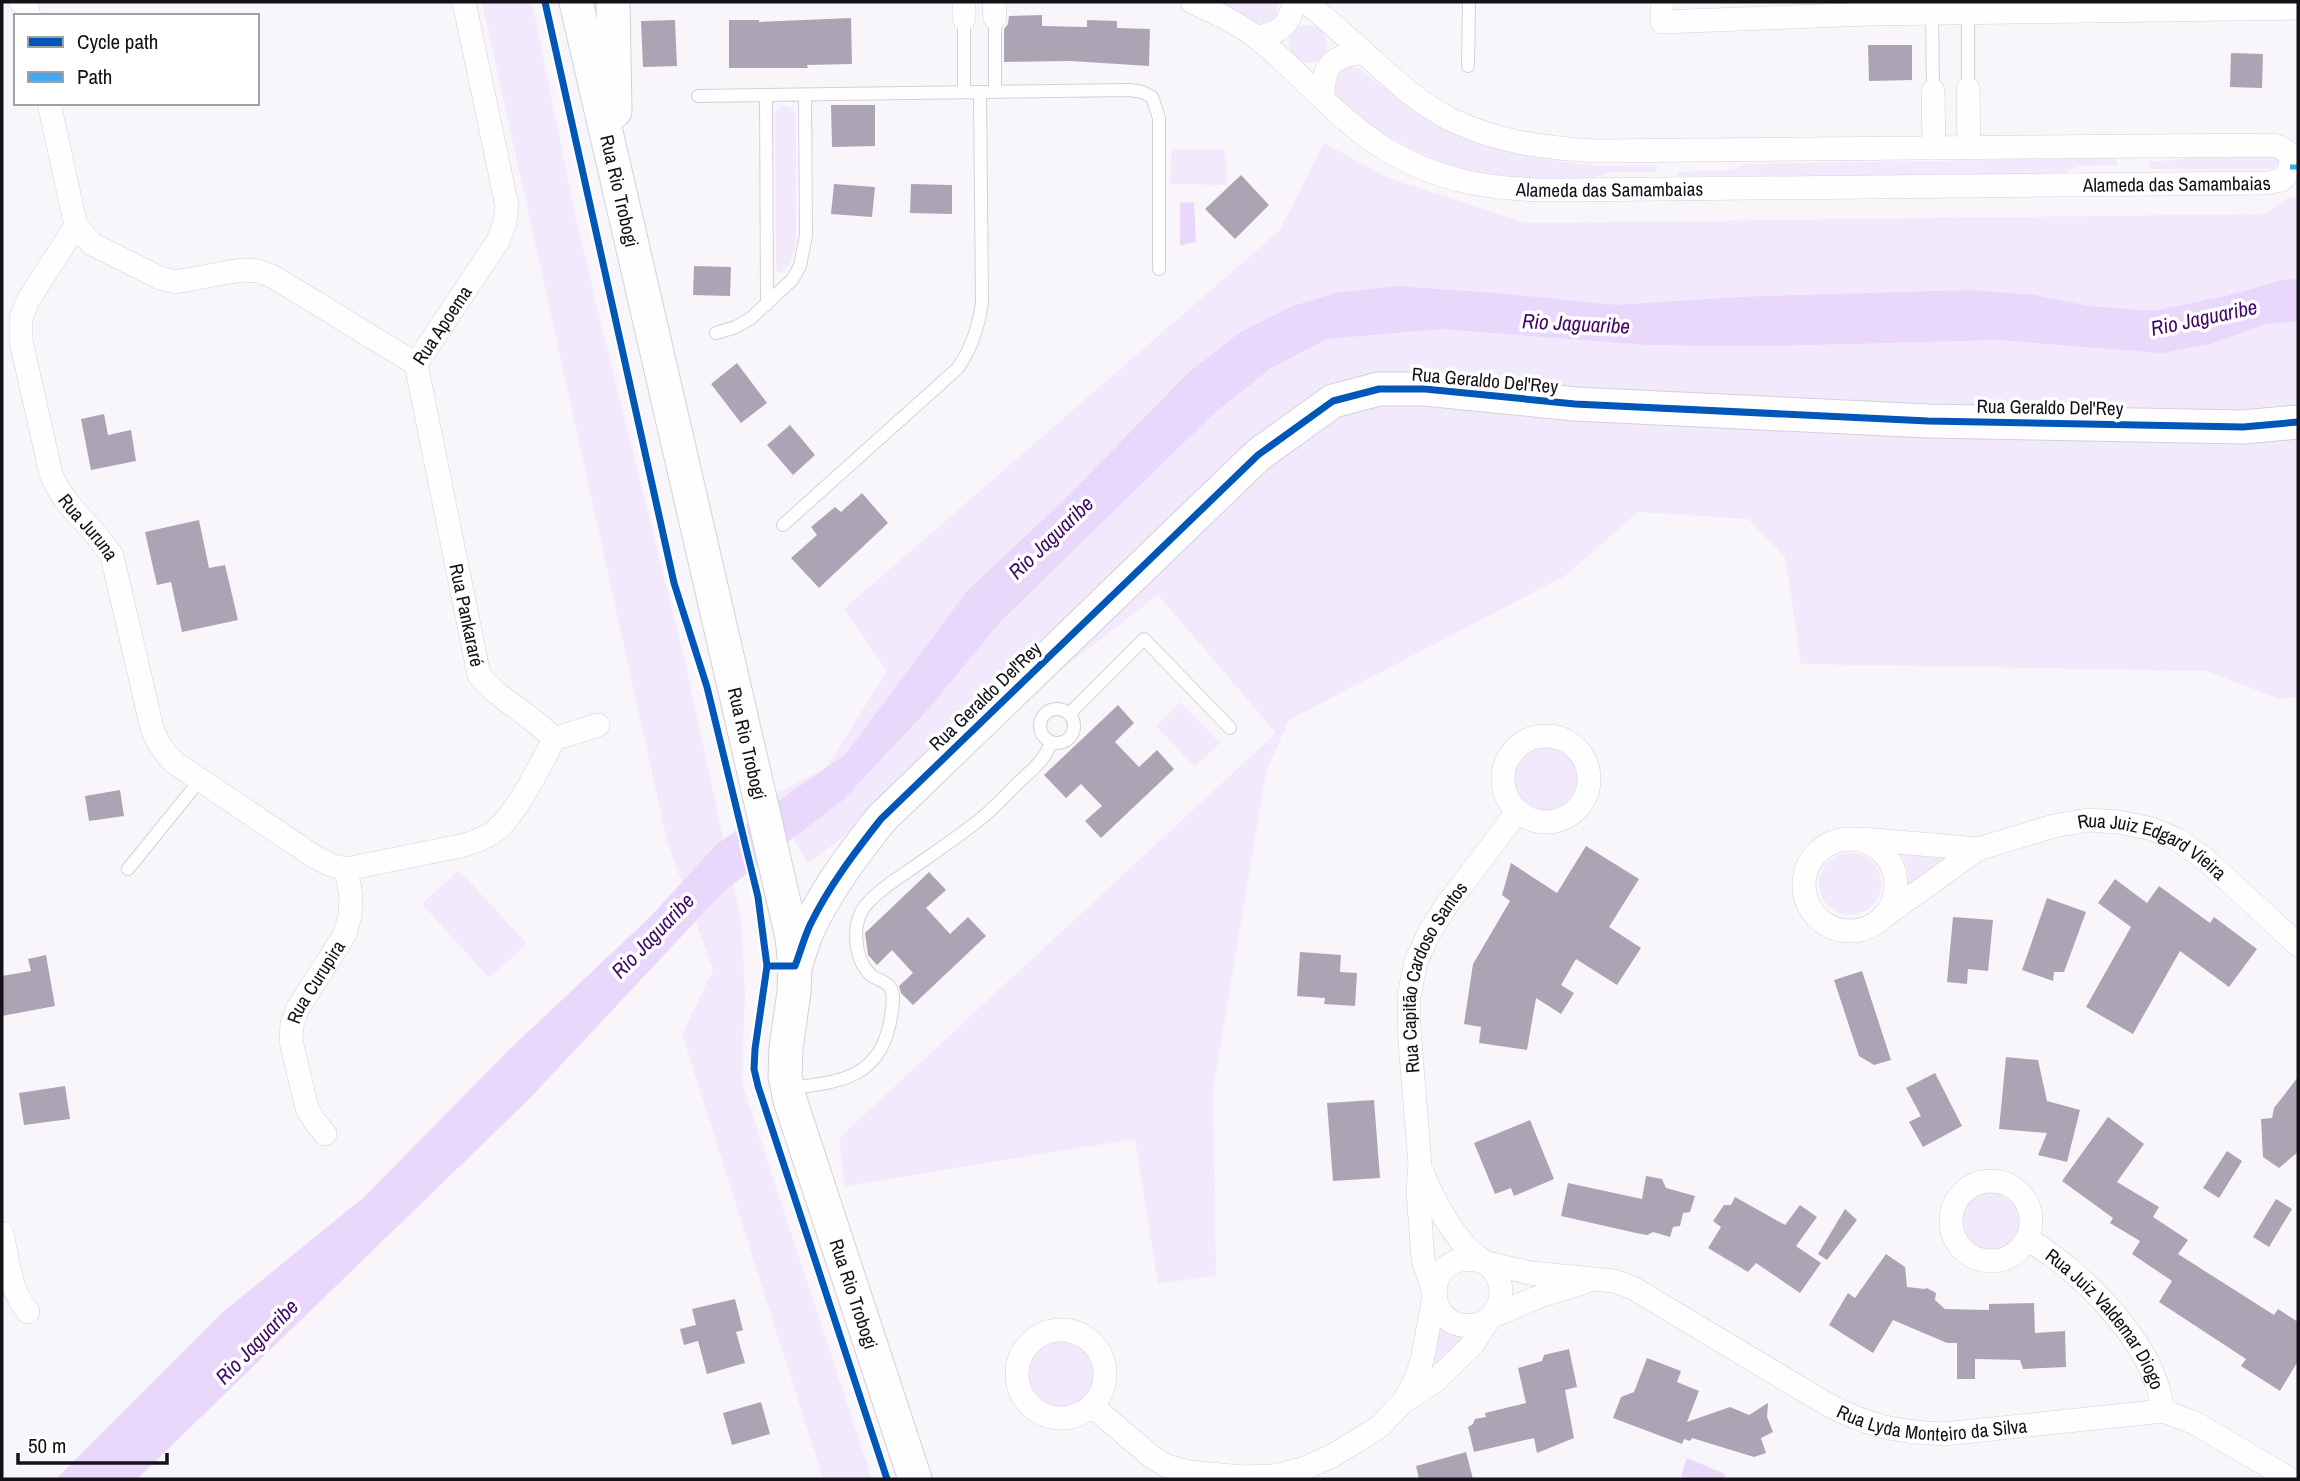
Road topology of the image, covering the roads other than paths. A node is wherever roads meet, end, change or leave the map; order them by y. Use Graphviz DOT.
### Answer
graph roads {
  1 [pos="464,2"];
  2 [pos="576,2"];
  3 [pos="613,2"];
  4 [pos="1192,2"];
  5 [pos="1294,2"];
  6 [pos="1306,2"];
  7 [pos="1469,2"];
  8 [pos="2076,6"];
  9 [pos="2286,6"];
  10 [pos="1968,7"];
  11 [pos="1869,8"];
  12 [pos="1932,8"];
  13 [pos="964,10"];
  14 [pos="994,10"];
  15 [pos="1662,12"];
  16 [pos="1256,37"];
  17 [pos="1364,52"];
  18 [pos="1468,66"];
  19 [pos="1969,89"];
  20 [pos="1933,91"];
  21 [pos="964,92"];
  22 [pos="980,92"];
  23 [pos="995,92"];
  24 [pos="805,95"];
  25 [pos="698,96"];
  26 [pos="766,96"];
  27 [pos="1323,98"];
  28 [pos="49,105"];
  29 [pos="2133,147"];
  30 [pos="1934,148"];
  31 [pos="1969,148"];
  32 [pos="1665,151"];
  33 [pos="2294,167"];
  34 [pos="617,180"];
  35 [pos="2133,184"];
  36 [pos="1664,188"];
  37 [pos="76,226"];
  38 [pos="1159,269"];
  39 [pos="767,304"];
  40 [pos="716,332"];
  41 [pos="416,364"];
  42 [pos="2298,422"];
  43 [pos="783,525"];
  44 [pos="1069,713"];
  45 [pos="598,725"];
  46 [pos="1230,728"];
  47 [pos="554,739"];
  48 [pos="1051,742"];
  49 [pos="200,780"];
  50 [pos="1517,811"];
  51 [pos="1857,839"];
  52 [pos="1978,849"];
  53 [pos="128,869"];
  54 [pos="346,869"];
  55 [pos="1883,917"];
  56 [pos="2298,946"];
  57 [pos="795,966"];
  58 [pos="788,1088"];
  59 [pos="325,1134"];
  60 [pos="1420,1165"];
  61 [pos="2,1233"];
  62 [pos="2027,1239"];
  63 [pos="1482,1262"];
  64 [pos="1593,1280"];
  65 [pos="1434,1294"];
  66 [pos="28,1312"];
  67 [pos="1490,1317"];
  68 [pos="1403,1402"];
  69 [pos="1092,1406"];
  70 [pos="2163,1411"];
  71 [pos="915,1479"];
  72 [pos="2290,1479"];
  1 -- 41 [label="street, Rua Apoema"];
  2 -- 34 [label="main road, Rua Rio Trobogi"];
  3 -- 34 [label="main road"];
  4 -- 16 [label="street, Alameda das Samambaias"];
  5 -- 16 [label="street"];
  6 -- 17 [label="street, Alameda das Samambaias"];
  7 -- 18 [label="lane"];
  8 -- 9 [label="street"];
  8 -- 10 [label="street"];
  10 -- 12 [label="street"];
  10 -- 19 [label="lane"];
  11 -- 12 [label="street"];
  11 -- 15 [label="street"];
  12 -- 20 [label="lane"];
  13 -- 21 [label="lane"];
  14 -- 23 [label="lane"];
  16 -- 27 [label="street, Alameda das Samambaias"];
  17 -- 27 [label="street"];
  17 -- 32 [label="street, Alameda das Samambaias"];
  19 -- 31 [label="street"];
  20 -- 30 [label="street"];
  21 -- 22 [label="lane"];
  21 -- 24 [label="lane"];
  22 -- 23 [label="lane"];
  22 -- 43 [label="lane"];
  23 -- 38 [label="lane"];
  24 -- 26 [label="lane"];
  24 -- 39 [label="lane"];
  25 -- 26 [label="lane"];
  26 -- 39 [label="lane"];
  27 -- 36 [label="street, Alameda das Samambaias"];
  28 -- 37 [label="street"];
  29 -- 31 [label="street, Alameda das Samambaias"];
  29 -- 33 [label="street, Alameda das Samambaias"];
  29 -- 35 [label="street"];
  30 -- 31 [label="street, Alameda das Samambaias"];
  30 -- 32 [label="street, Alameda das Samambaias"];
  32 -- 36 [label="street"];
  33 -- 35 [label="street, Alameda das Samambaias"];
  34 -- 57 [label="main road, Rua Rio Trobogi"];
  35 -- 36 [label="street, Alameda das Samambaias"];
  37 -- 41 [label="street, Rua Apoema"];
  37 -- 49 [label="street, Rua Juruna"];
  39 -- 40 [label="lane"];
  41 -- 47 [label="street, Rua Pankararé"];
  42 -- 57 [label="main road, Rua Geraldo Del'Rey"];
  44 -- 46 [label="lane"];
  44 -- 48 [label="lane"];
  44 -- 48 [label="lane"];
  45 -- 47 [label="street"];
  47 -- 54 [label="street"];
  48 -- 58 [label="lane"];
  49 -- 53 [label="lane"];
  49 -- 54 [label="street, Rua Juruna"];
  50 -- 60 [label="street, Rua Capitão Cardoso Santos"];
  51 -- 52 [label="street, Rua Juiz Edgard Vieira"];
  51 -- 55 [label="street"];
  51 -- 55 [label="street, Rua Juiz Edgard Vieira"];
  52 -- 55 [label="street, Rua Juiz Edgard Vieira"];
  52 -- 56 [label="street, Rua Juiz Edgard Vieira"];
  54 -- 59 [label="street, Rua Curupira"];
  57 -- 58 [label="main road, Rua Rio Trobogi"];
  58 -- 71 [label="main road, Rua Rio Trobogi"];
  60 -- 63 [label="street, Rua Capitão Cardoso Santos"];
  60 -- 65 [label="street, Rua Capitão Cardoso Santos"];
  61 -- 66 [label="street"];
  62 -- 70 [label="street, Rua Juiz Valdemar Diogo"];
  63 -- 64 [label="street, Rua Lyda Monteiro da Silva"];
  63 -- 65 [label="street"];
  63 -- 67 [label="street"];
  64 -- 67 [label="street, Rua Lyda Monteiro da Silva"];
  64 -- 70 [label="street, Rua Lyda Monteiro da Silva"];
  65 -- 67 [label="street"];
  65 -- 68 [label="street"];
  67 -- 68 [label="street"];
  68 -- 69 [label="street"];
  70 -- 72 [label="street, Rua Lyda Monteiro da Silva"];
}
